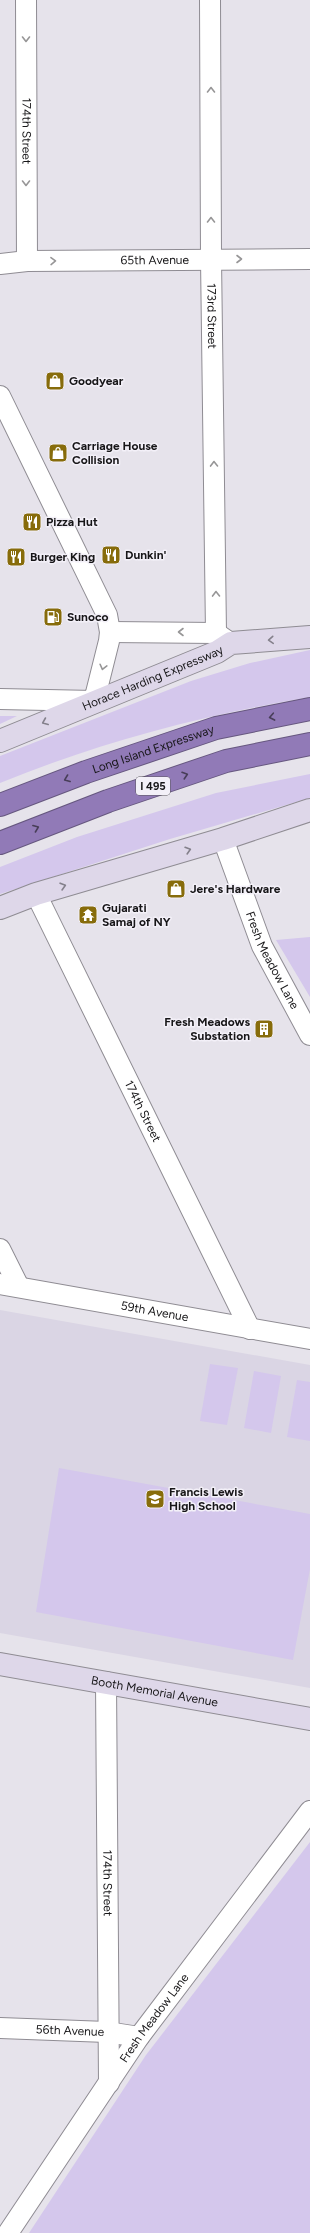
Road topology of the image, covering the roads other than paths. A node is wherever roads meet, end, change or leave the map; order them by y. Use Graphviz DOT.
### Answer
graph roads {
  1 [pos="26,0"];
  2 [pos="210,0"];
  3 [pos="211,259"];
  4 [pos="310,259"];
  5 [pos="27,261"];
  6 [pos="0,264"];
  7 [pos="0,396"];
  8 [pos="110,632"];
  9 [pos="310,637"];
  10 [pos="223,638"];
  11 [pos="0,699"];
  12 [pos="94,701"];
  13 [pos="310,709"];
  14 [pos="0,741"];
  15 [pos="310,744"];
  16 [pos="0,805"];
  17 [pos="310,810"];
  18 [pos="223,839"];
  19 [pos="0,843"];
  20 [pos="36,894"];
  21 [pos="0,908"];
  22 [pos="310,1035"];
  23 [pos="0,1249"];
  24 [pos="9,1285"];
  25 [pos="250,1329"];
  26 [pos="310,1339"];
  27 [pos="0,1664"];
  28 [pos="106,1682"];
  29 [pos="310,1718"];
  30 [pos="310,1811"];
  31 [pos="0,2028"];
  32 [pos="107,2032"];
  33 [pos="139,2036"];
  34 [pos="108,2083"];
  35 [pos="8,2233"];
  1 -- 5 [label="street, 174th Street, one-way"];
  3 -- 2 [label="street, 173rd Street, one-way"];
  3 -- 4 [label="street, 65th Avenue, one-way"];
  5 -- 3 [label="street, 65th Avenue, one-way"];
  10 -- 3 [label="street, 173rd Street, one-way"];
  5 -- 6 [label="street, 65th Avenue"];
  7 -- 8 [label="street"];
  10 -- 8 [label="street, one-way"];
  8 -- 12 [label="street, one-way"];
  9 -- 10 [label="main road, Horace Harding Expressway, one-way"];
  10 -- 12 [label="main road, Horace Harding Expressway"];
  11 -- 12 [label="street"];
  12 -- 14 [label="main road, Horace Harding Expressway, one-way"];
  13 -- 16 [label="highway, Long Island Expressway, one-way"];
  19 -- 15 [label="highway, I 495, one-way"];
  17 -- 18 [label="main road"];
  20 -- 18 [label="main road, one-way"];
  18 -- 22 [label="street, Fresh Meadow Lane"];
  20 -- 21 [label="main road"];
  20 -- 25 [label="street, 174th Street"];
  23 -- 24 [label="street"];
  24 -- 25 [label="street, 59th Avenue"];
  25 -- 26 [label="street, 59th Avenue"];
  27 -- 28 [label="main road, Booth Memorial Avenue"];
  28 -- 29 [label="main road, Booth Memorial Avenue"];
  28 -- 32 [label="street, 174th Street"];
  30 -- 33 [label="street, Fresh Meadow Lane"];
  31 -- 32 [label="street, 56th Avenue"];
  32 -- 33 [label="street, 56th Avenue"];
  32 -- 34 [label="street, 174th Street"];
  33 -- 34 [label="street, Fresh Meadow Lane"];
  34 -- 35 [label="street, Fresh Meadow Lane"];
}
